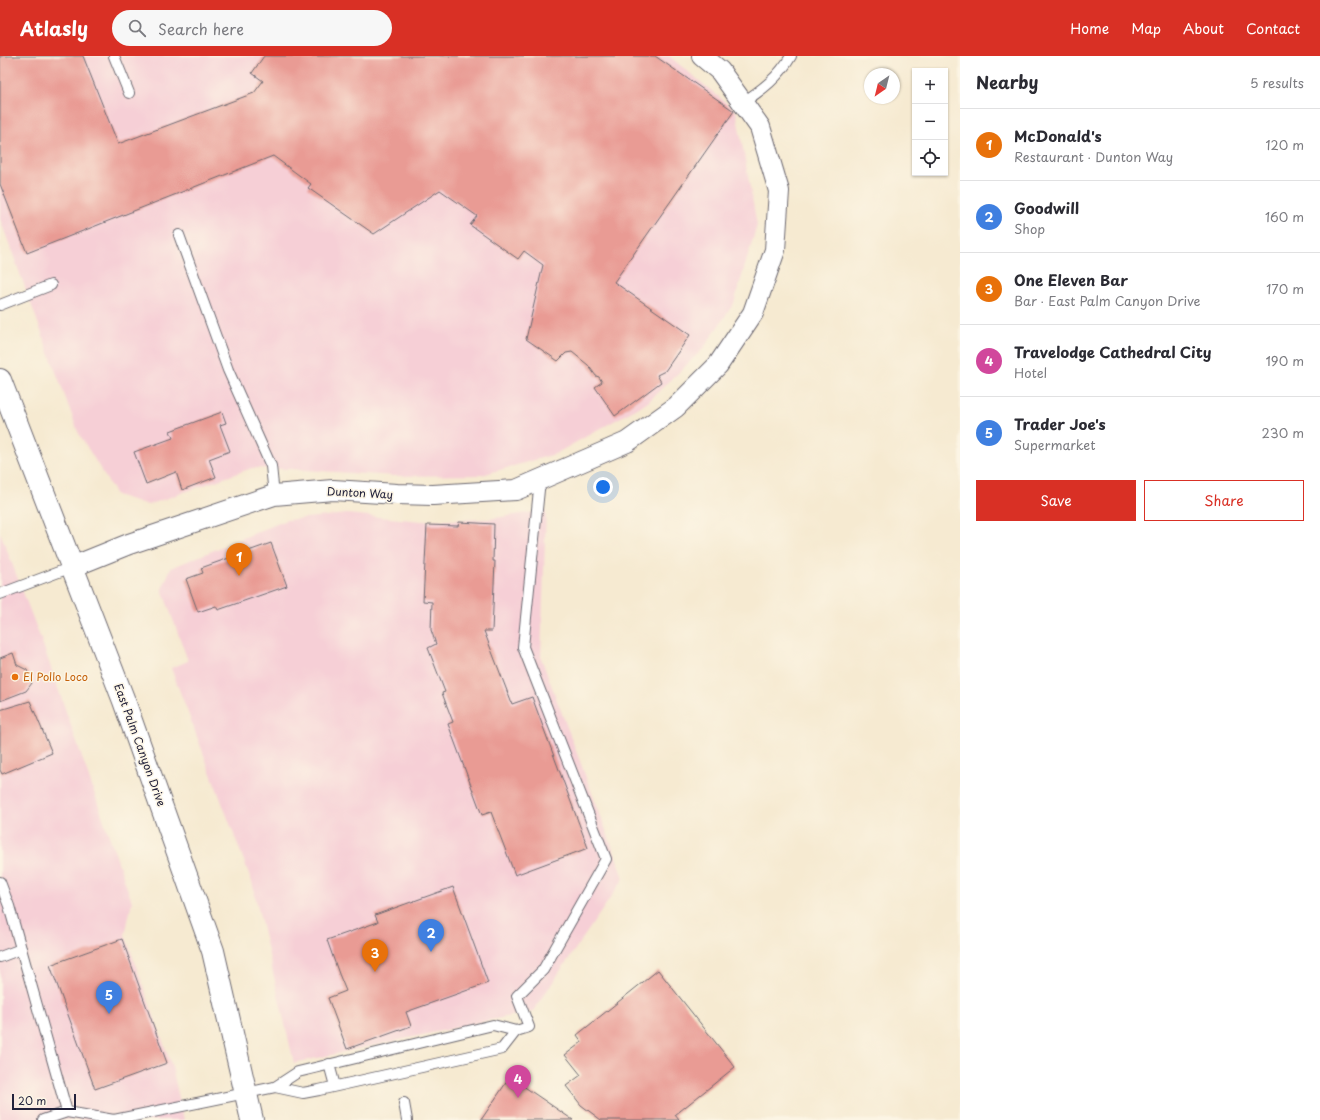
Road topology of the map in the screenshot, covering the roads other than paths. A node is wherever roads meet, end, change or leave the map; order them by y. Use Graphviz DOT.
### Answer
graph roads {
  1 [pos="114,56"];
  2 [pos="702,56"];
  3 [pos="790,56"];
  4 [pos="129,93"];
  5 [pos="742,103"];
  6 [pos="179,235"];
  7 [pos="52,285"];
  8 [pos="0,305"];
  9 [pos="0,380"];
  10 [pos="540,480"];
  11 [pos="274,495"];
  12 [pos="72,567"];
  13 [pos="0,594"];
  14 [pos="0,882"];
  15 [pos="21,949"];
  16 [pos="0,957"];
  17 [pos="516,1031"];
  18 [pos="329,1064"];
  19 [pos="335,1086"];
  20 [pos="275,1087"];
  21 [pos="246,1092"];
  22 [pos="404,1103"];
  23 [pos="67,1112"];
  24 [pos="43,1120"];
  25 [pos="252,1120"];
  26 [pos="407,1120"];
  1 -- 4 [label="lane"];
  2 -- 5 [label="street, Dunton Way"];
  3 -- 5 [label="lane"];
  5 -- 10 [label="street, Dunton Way"];
  6 -- 11 [label="lane"];
  7 -- 8 [label="lane"];
  9 -- 12 [label="main road, East Palm Canyon Drive"];
  10 -- 11 [label="street, Dunton Way"];
  10 -- 17 [label="lane"];
  11 -- 12 [label="street, Dunton Way"];
  12 -- 13 [label="lane"];
  12 -- 21 [label="main road, East Palm Canyon Drive"];
  14 -- 15 [label="lane"];
  15 -- 16 [label="lane"];
  15 -- 23 [label="lane"];
  17 -- 18 [label="lane"];
  17 -- 19 [label="lane"];
  18 -- 19 [label="lane"];
  18 -- 20 [label="lane"];
  19 -- 20 [label="lane"];
  20 -- 21 [label="lane"];
  21 -- 23 [label="lane"];
  21 -- 25 [label="main road, East Palm Canyon Drive"];
  22 -- 26 [label="lane"];
  23 -- 24 [label="lane"];
}
